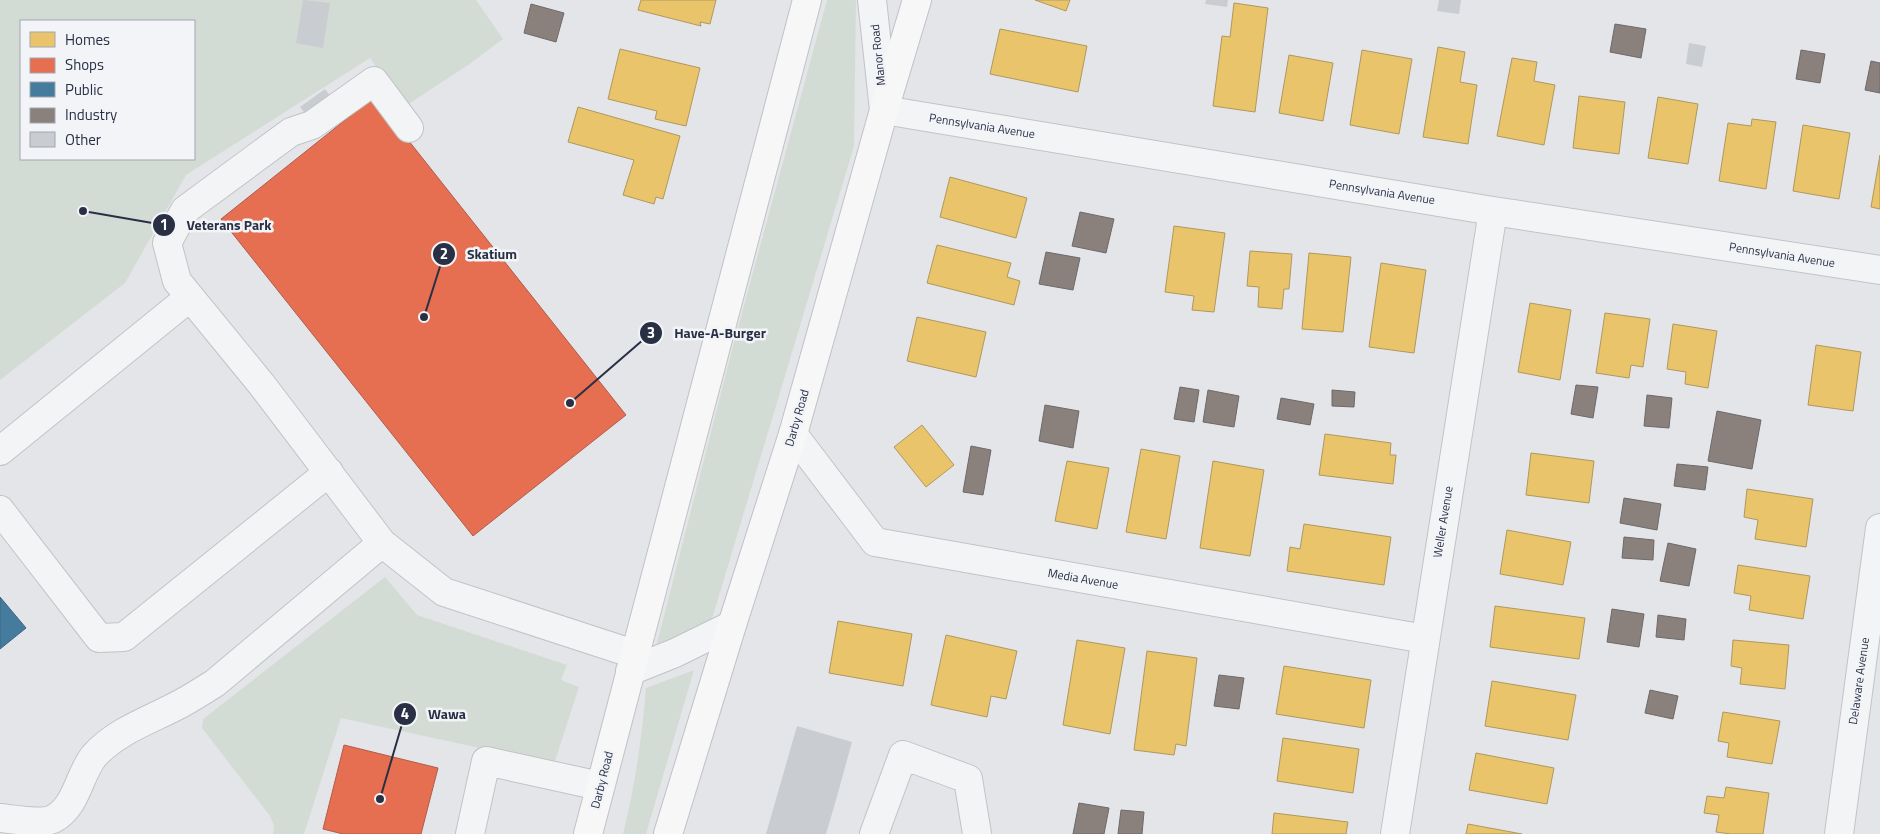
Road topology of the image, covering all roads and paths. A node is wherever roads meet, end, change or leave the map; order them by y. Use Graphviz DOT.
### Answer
graph roads {
  1 [pos="807,0"];
  2 [pos="872,0"];
  3 [pos="917,0"];
  4 [pos="884,110"];
  5 [pos="409,128"];
  6 [pos="1493,210"];
  7 [pos="1880,270"];
  8 [pos="190,297"];
  9 [pos="793,434"];
  10 [pos="0,451"];
  11 [pos="328,472"];
  12 [pos="0,510"];
  13 [pos="1880,528"];
  14 [pos="382,543"];
  15 [pos="732,625"];
  16 [pos="1425,639"];
  17 [pos="632,663"];
  18 [pos="600,786"];
  19 [pos="0,818"];
  20 [pos="52,827"];
  21 [pos="470,834"];
  22 [pos="588,834"];
  23 [pos="668,834"];
  24 [pos="874,834"];
  25 [pos="977,834"];
  26 [pos="1395,834"];
  27 [pos="1839,834"];
  1 -- 17 [label="main road, Darby Road"];
  2 -- 4 [label="street, Manor Road"];
  3 -- 4 [label="main road, Darby Road"];
  4 -- 6 [label="street, Pennsylvania Avenue"];
  4 -- 9 [label="main road, Darby Road"];
  5 -- 8 [label="street"];
  6 -- 7 [label="street, Pennsylvania Avenue"];
  6 -- 16 [label="street, Weller Avenue"];
  8 -- 10 [label="street"];
  8 -- 11 [label="street"];
  9 -- 15 [label="main road, Darby Road"];
  9 -- 16 [label="street, Media Avenue"];
  11 -- 12 [label="street"];
  11 -- 14 [label="street"];
  13 -- 27 [label="street, Delaware Avenue"];
  14 -- 17 [label="street"];
  14 -- 20 [label="street"];
  15 -- 17 [label="street"];
  15 -- 23 [label="main road, Darby Road"];
  16 -- 26 [label="street, Weller Avenue"];
  17 -- 18 [label="main road, Darby Road"];
  18 -- 21 [label="street"];
  18 -- 22 [label="main road, Darby Road"];
  19 -- 20 [label="street"];
  24 -- 25 [label="street"];
}
